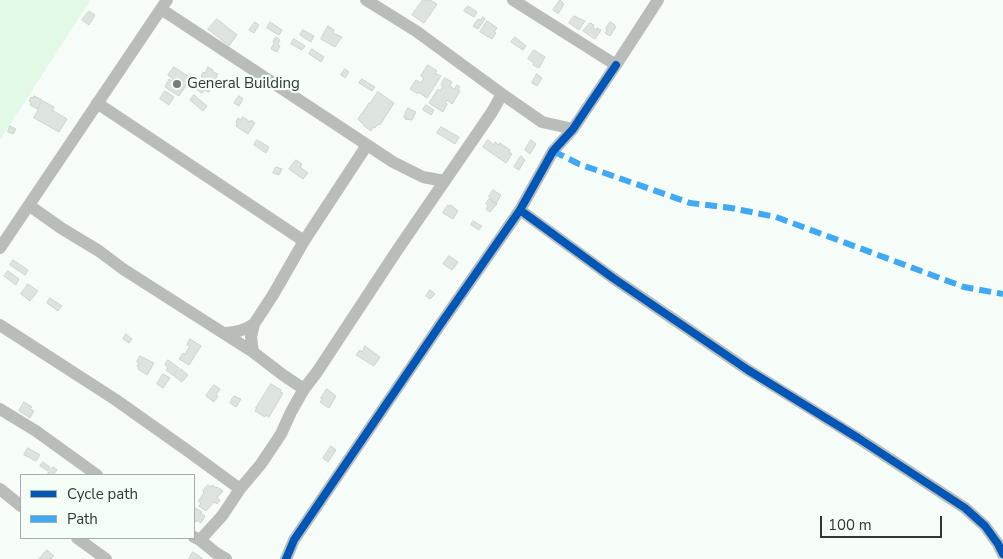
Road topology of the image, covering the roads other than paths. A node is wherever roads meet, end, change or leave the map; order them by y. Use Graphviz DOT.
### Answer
graph roads {
  1 [pos="366,0"];
  2 [pos="513,0"];
  3 [pos="658,0"];
  4 [pos="164,5"];
  5 [pos="616,65"];
  6 [pos="502,94"];
  7 [pos="97,103"];
  8 [pos="573,129"];
  9 [pos="367,145"];
  10 [pos="444,181"];
  11 [pos="30,206"];
  12 [pos="520,210"];
  13 [pos="304,241"];
  14 [pos="0,248"];
  15 [pos="254,324"];
  16 [pos="0,325"];
  17 [pos="224,333"];
  18 [pos="253,352"];
  19 [pos="304,389"];
  20 [pos="0,409"];
  21 [pos="96,474"];
  22 [pos="0,489"];
  23 [pos="240,490"];
  24 [pos="20,505"];
  25 [pos="197,538"];
  26 [pos="78,539"];
  27 [pos="1003,554"];
  28 [pos="106,559"];
  29 [pos="226,559"];
  30 [pos="286,559"];
  1 -- 6 [label="street"];
  2 -- 5 [label="street"];
  3 -- 5 [label="street"];
  4 -- 7 [label="street"];
  4 -- 9 [label="street"];
  5 -- 8 [label="street"];
  6 -- 8 [label="street"];
  6 -- 10 [label="street"];
  7 -- 11 [label="street"];
  7 -- 13 [label="street"];
  8 -- 12 [label="street"];
  9 -- 10 [label="street"];
  9 -- 13 [label="street"];
  10 -- 19 [label="street"];
  11 -- 14 [label="street"];
  11 -- 17 [label="street"];
  12 -- 27 [label="street"];
  12 -- 30 [label="street"];
  13 -- 15 [label="street"];
  15 -- 17 [label="street"];
  15 -- 18 [label="street"];
  16 -- 23 [label="street"];
  17 -- 18 [label="street"];
  18 -- 19 [label="street"];
  19 -- 23 [label="street"];
  20 -- 21 [label="street"];
  22 -- 24 [label="street"];
  23 -- 25 [label="street"];
  25 -- 29 [label="street"];
  26 -- 28 [label="street"];
}
